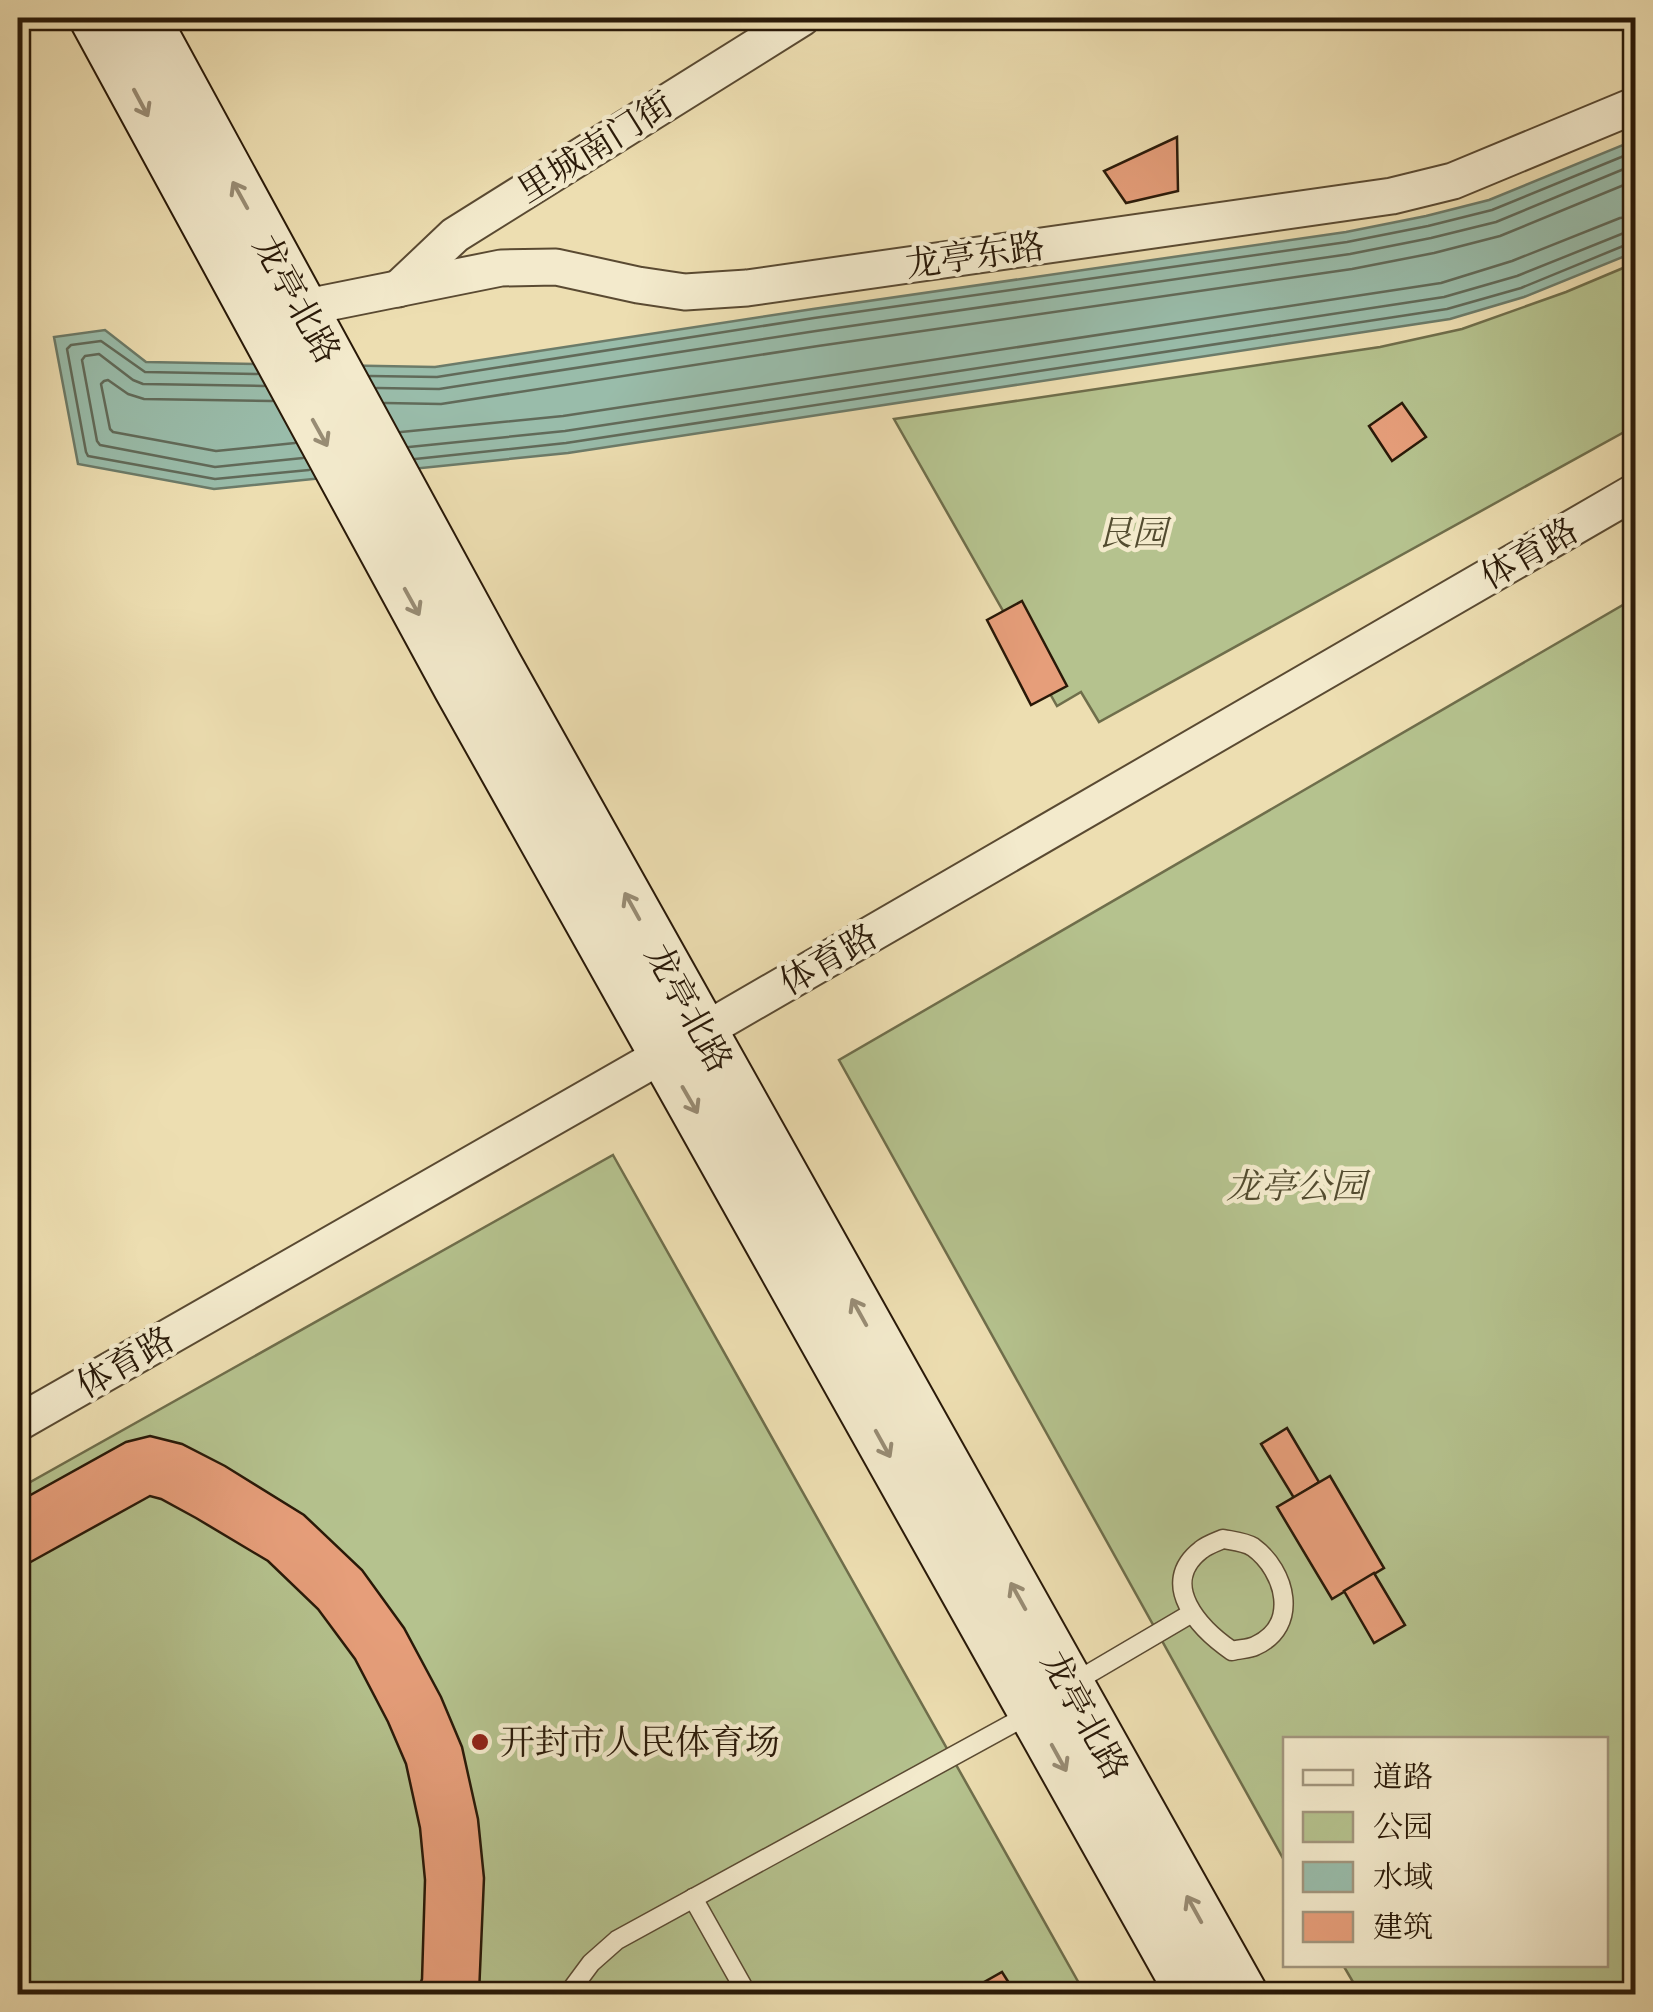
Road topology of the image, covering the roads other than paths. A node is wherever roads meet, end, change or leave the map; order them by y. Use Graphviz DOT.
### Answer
graph roads {
  1 [pos="95,18"];
  2 [pos="144,18"];
  3 [pos="802,18"];
  4 [pos="1636,105"];
  5 [pos="398,290"];
  6 [pos="299,333"];
  7 [pos="1636,491"];
  8 [pos="683,1043"];
  9 [pos="18,1423"];
  10 [pos="1192,1613"];
  11 [pos="1051,1699"];
  12 [pos="693,1898"];
  13 [pos="568,1994"];
  14 [pos="747,1994"];
  15 [pos="1192,1994"];
  16 [pos="1242,1994"];
  1 -- 6 [label="main road, 龙亭北路, one-way"];
  6 -- 2 [label="main road, 龙亭北路, one-way"];
  3 -- 5 [label="street, 里城南门街"];
  4 -- 5 [label="street, 龙亭东路"];
  5 -- 6 [label="street, 龙亭东路"];
  6 -- 8 [label="main road, 龙亭北路"];
  7 -- 8 [label="street, 体育路"];
  8 -- 9 [label="street, 体育路"];
  8 -- 11 [label="main road, 龙亭北路"];
  10 -- 10 [label="lane"];
  10 -- 11 [label="lane"];
  11 -- 12 [label="lane"];
  11 -- 15 [label="main road, 龙亭北路, one-way"];
  16 -- 11 [label="main road, 龙亭北路, one-way"];
  12 -- 13 [label="lane"];
  12 -- 14 [label="lane"];
}
